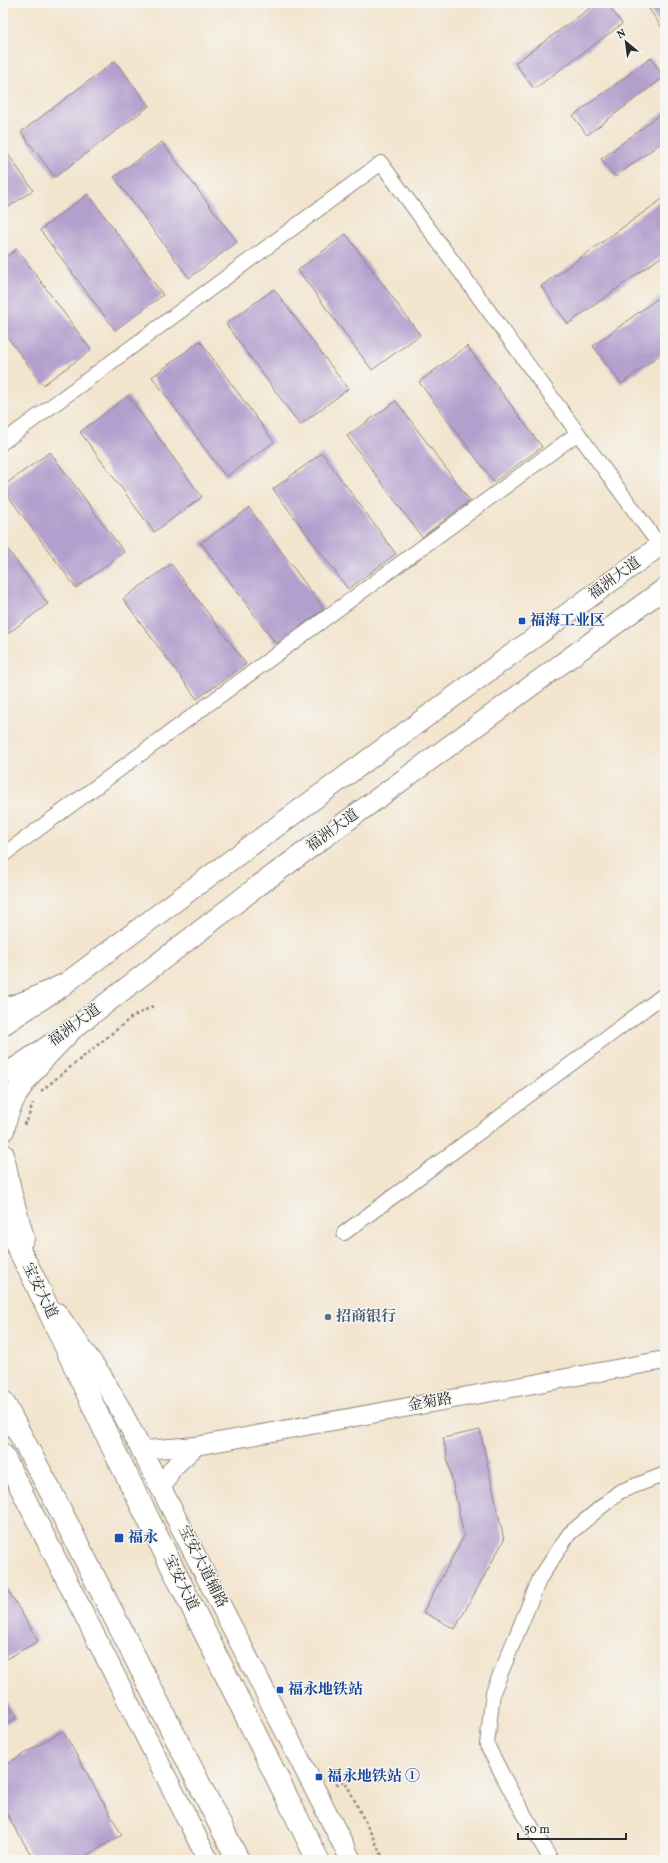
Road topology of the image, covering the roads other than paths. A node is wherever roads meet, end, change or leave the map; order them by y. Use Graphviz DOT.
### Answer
graph roads {
  1 [pos="578,433"];
  2 [pos="3,442"];
  3 [pos="662,544"];
  4 [pos="665,588"];
  5 [pos="3,855"];
  6 [pos="62,986"];
  7 [pos="665,994"];
  8 [pos="3,1010"];
  9 [pos="3,1025"];
  10 [pos="68,1032"];
  11 [pos="3,1076"];
  12 [pos="11,1126"];
  13 [pos="3,1154"];
  14 [pos="3,1218"];
  15 [pos="344,1233"];
  16 [pos="36,1283"];
  17 [pos="665,1360"];
  18 [pos="3,1402"];
  19 [pos="196,1446"];
  20 [pos="143,1450"];
  21 [pos="3,1454"];
  22 [pos="665,1474"];
  23 [pos="162,1488"];
  24 [pos="208,1860"];
  25 [pos="238,1860"];
  26 [pos="318,1860"];
  27 [pos="351,1860"];
  28 [pos="551,1860"];
  1 -- 2 [label="street"];
  1 -- 3 [label="street"];
  1 -- 5 [label="street"];
  3 -- 6 [label="main road, 福洲大道"];
  4 -- 10 [label="main road, 福洲大道"];
  6 -- 8 [label="main road"];
  6 -- 9 [label="main road, 福洲大道"];
  7 -- 15 [label="street"];
  10 -- 11 [label="main road, 福洲大道"];
  10 -- 12 [label="main road"];
  13 -- 16 [label="main road"];
  14 -- 16 [label="main road, 宝安大道"];
  16 -- 20 [label="main road, 宝安大道辅路"];
  16 -- 26 [label="main road, 宝安大道"];
  17 -- 19 [label="street, 金菊路"];
  18 -- 25 [label="main road"];
  19 -- 20 [label="street, 金菊路"];
  19 -- 23 [label="street"];
  20 -- 23 [label="main road, 宝安大道辅路"];
  21 -- 24 [label="main road"];
  22 -- 28 [label="street"];
  23 -- 27 [label="main road, 宝安大道辅路"];
}
